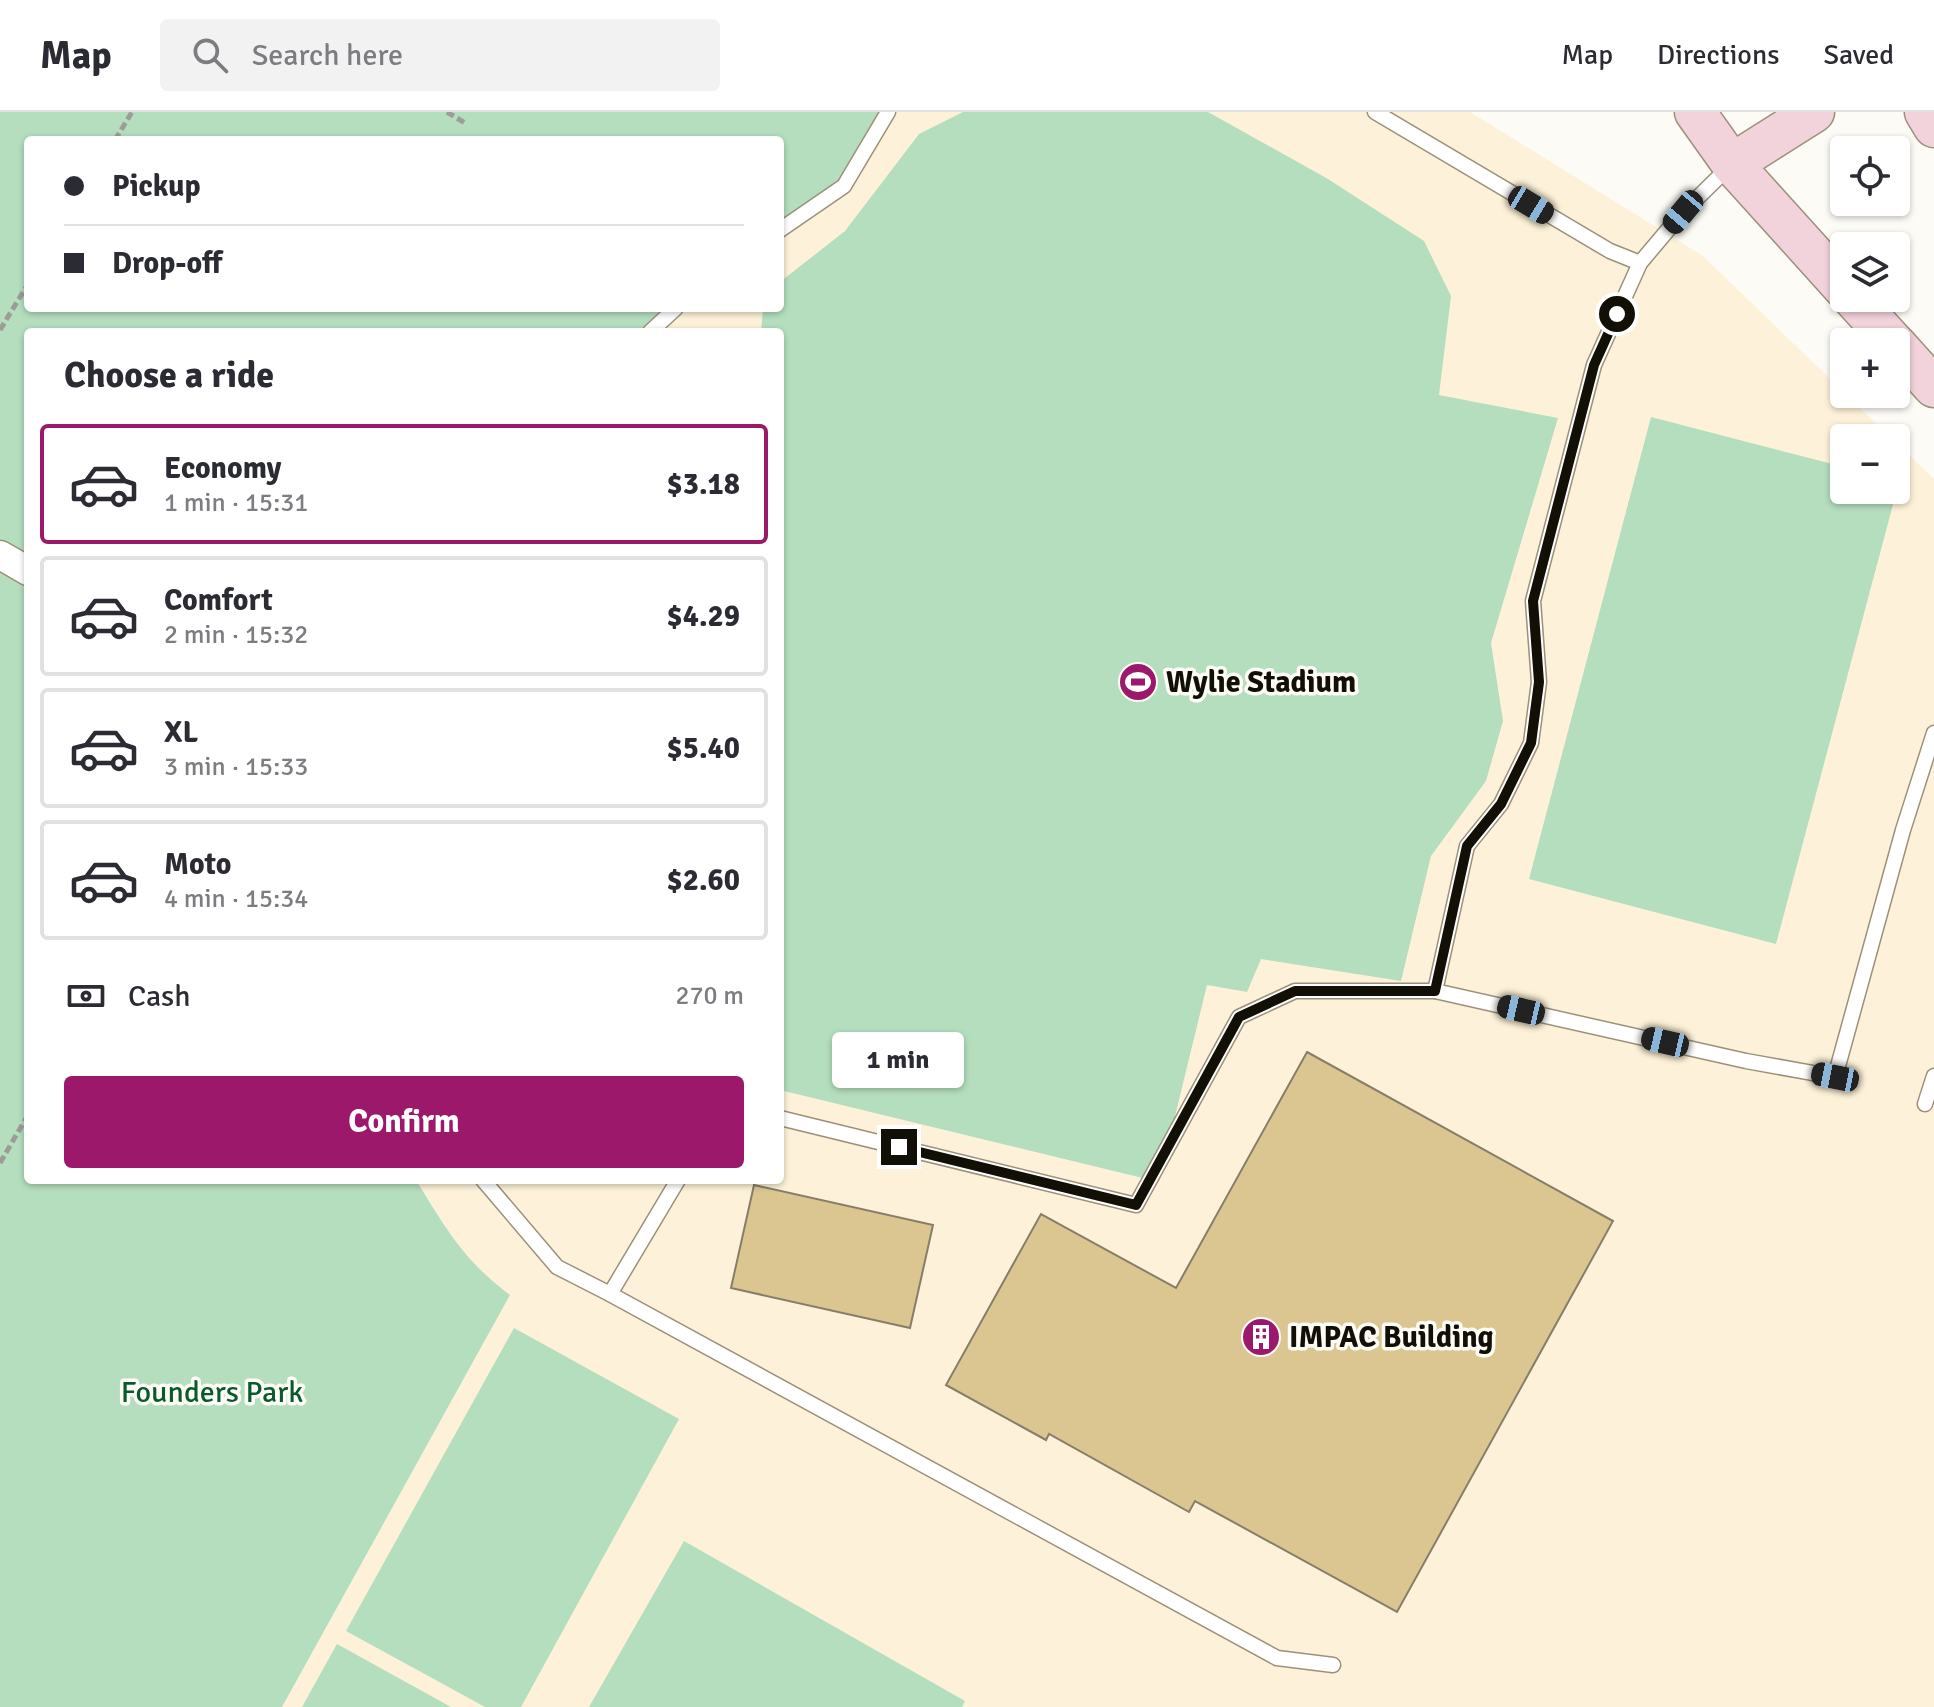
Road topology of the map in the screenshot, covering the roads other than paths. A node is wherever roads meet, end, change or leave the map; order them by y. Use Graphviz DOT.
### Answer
graph roads {
  1 [pos="888,112"];
  2 [pos="1375,112"];
  3 [pos="1695,112"];
  4 [pos="1814,112"];
  5 [pos="1925,112"];
  6 [pos="1934,127"];
  7 [pos="1732,164"];
  8 [pos="784,227"];
  9 [pos="1640,263"];
  10 [pos="1830,272"];
  11 [pos="672,312"];
  12 [pos="1866,312"];
  13 [pos="654,328"];
  14 [pos="1880,328"];
  15 [pos="1910,361"];
  16 [pos="1934,387"];
  17 [pos="0,555"];
  18 [pos="24,569"];
  19 [pos="1934,733"];
  20 [pos="1435,991"];
  21 [pos="1934,1076"];
  22 [pos="1925,1104"];
  23 [pos="784,1119"];
  24 [pos="486,1184"];
  25 [pos="676,1184"];
  26 [pos="610,1294"];
  27 [pos="1333,1665"];
  1 -- 8 [label="lane"];
  2 -- 9 [label="lane"];
  3 -- 7 [label="main road"];
  4 -- 7 [label="main road"];
  5 -- 6 [label="main road"];
  7 -- 9 [label="lane"];
  7 -- 10 [label="main road"];
  9 -- 20 [label="lane"];
  11 -- 13 [label="lane"];
  12 -- 14 [label="main road"];
  15 -- 16 [label="main road"];
  17 -- 18 [label="street"];
  19 -- 20 [label="lane"];
  20 -- 23 [label="lane"];
  21 -- 22 [label="lane"];
  24 -- 26 [label="lane"];
  25 -- 26 [label="lane"];
  26 -- 27 [label="lane"];
}
